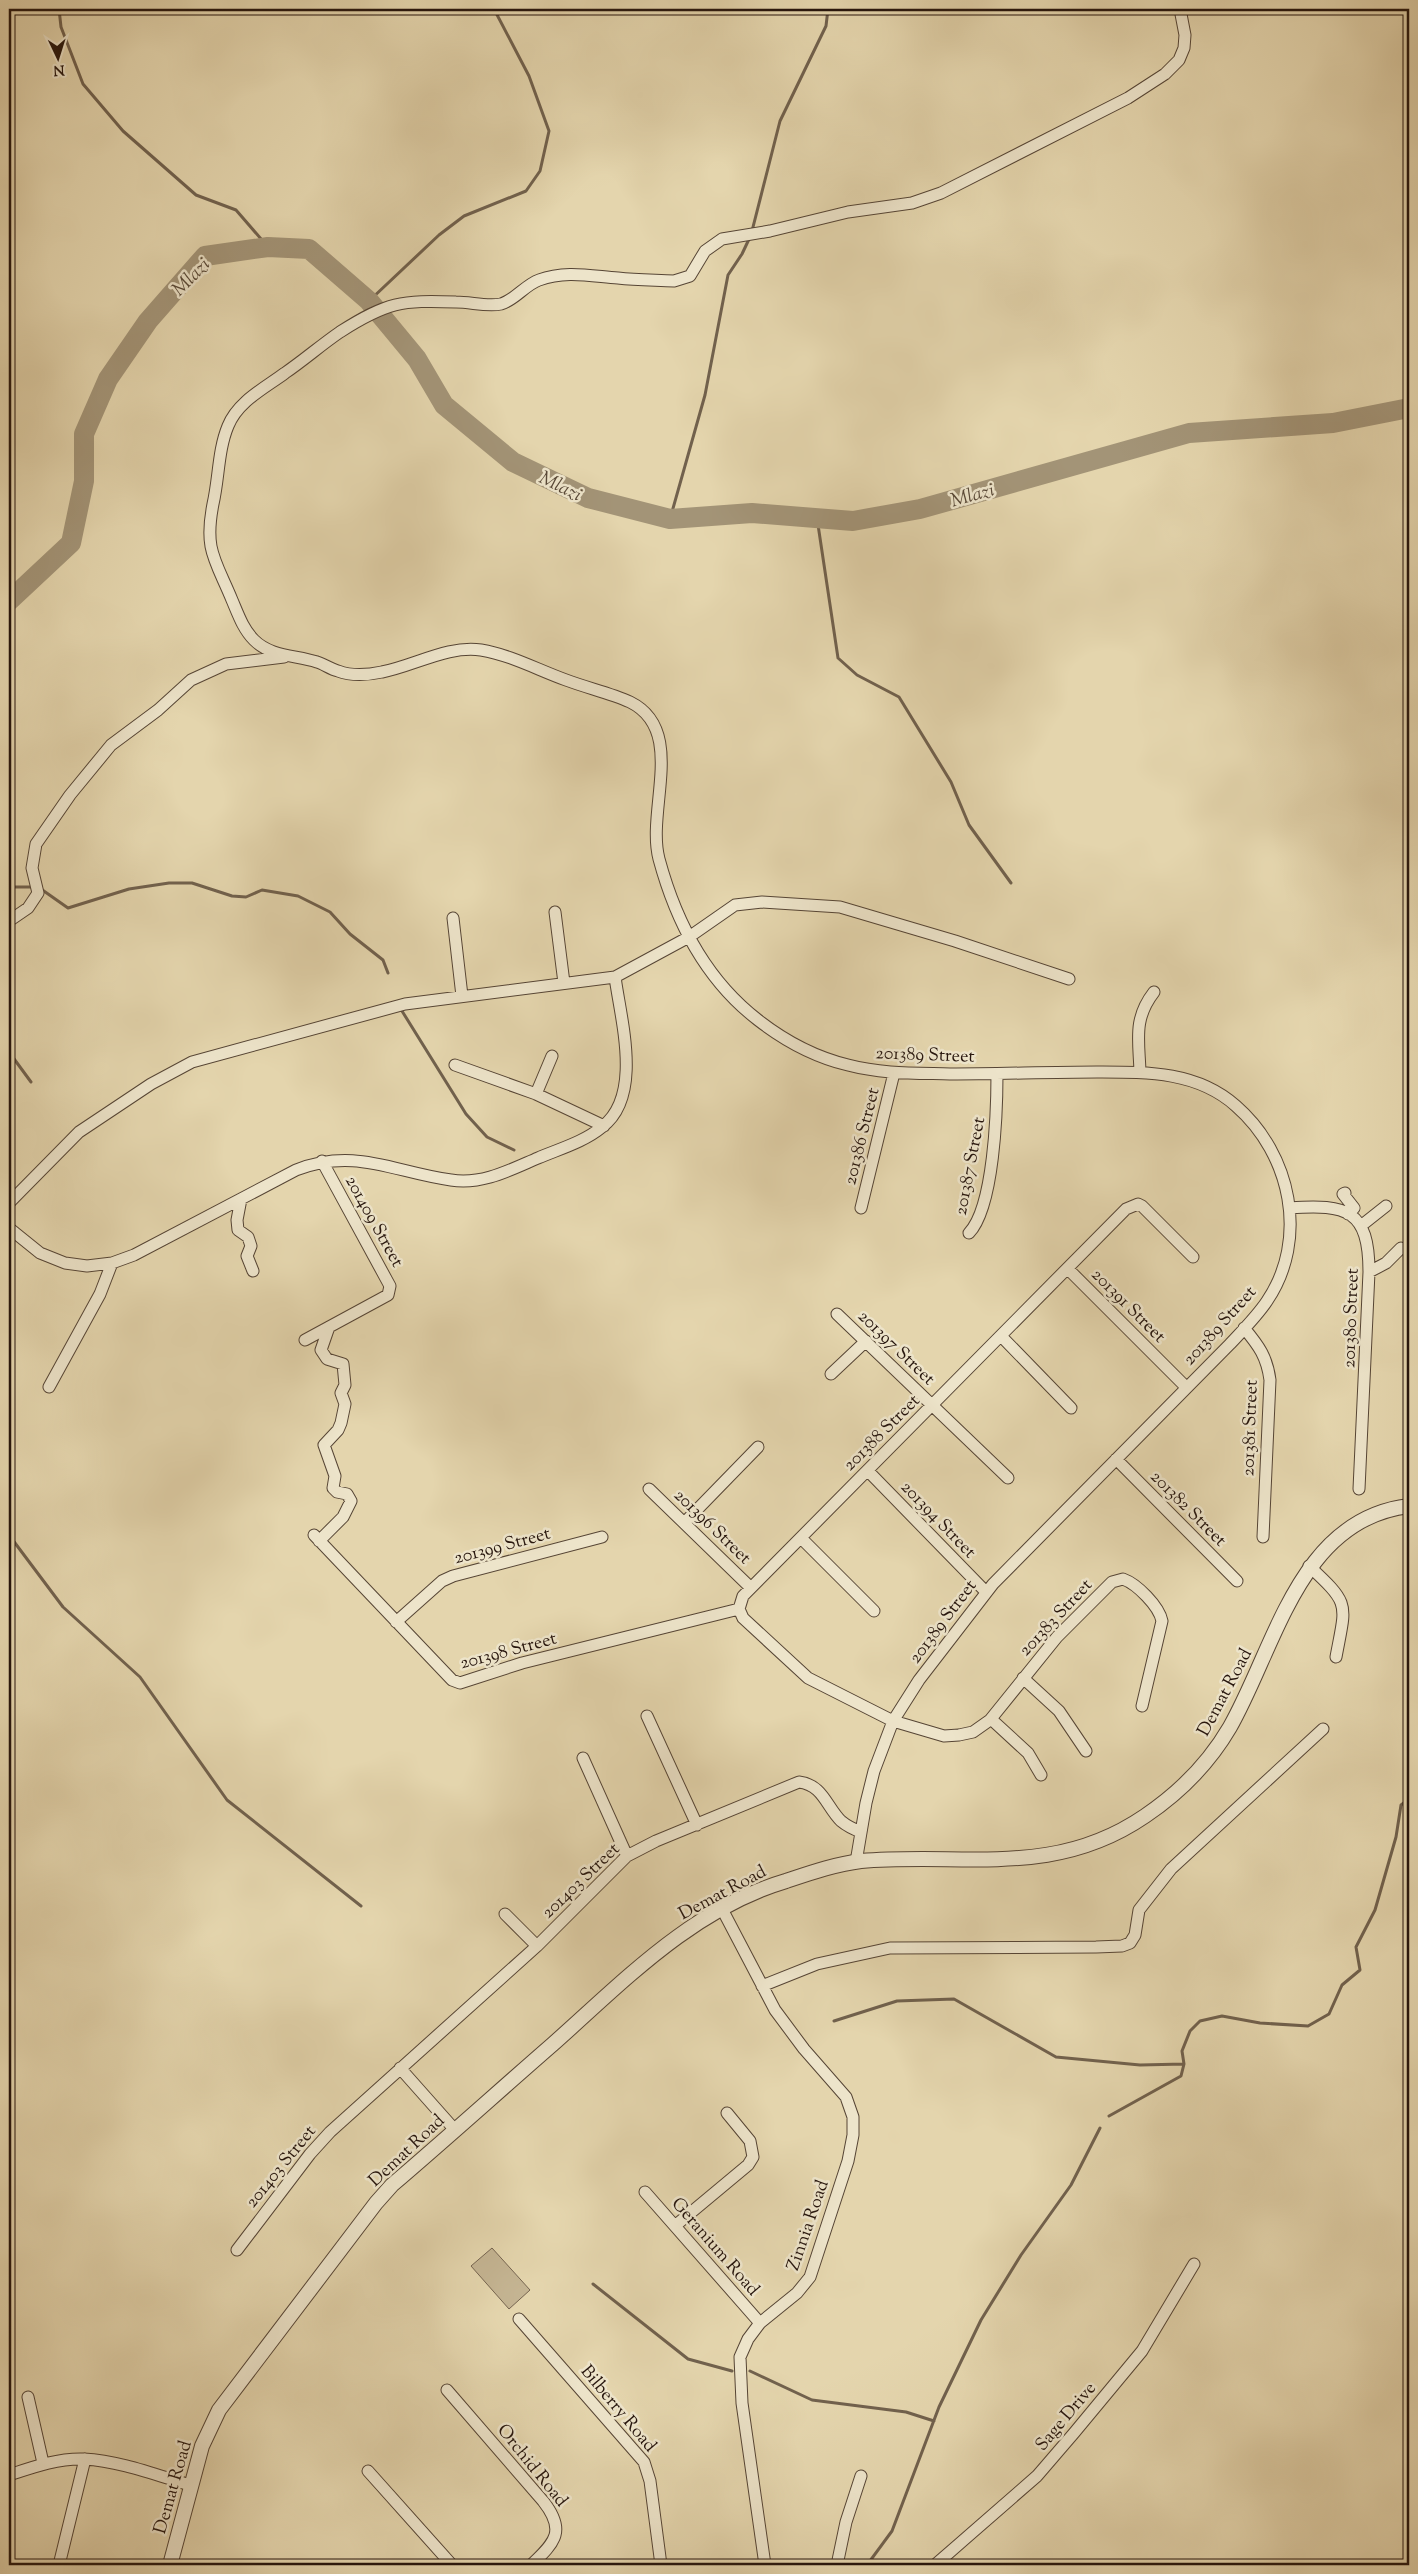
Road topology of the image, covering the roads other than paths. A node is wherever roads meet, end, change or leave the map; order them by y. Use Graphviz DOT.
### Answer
graph roads {
  1 [pos="1180,9"];
  2 [pos="286,656"];
  3 [pos="554,912"];
  4 [pos="452,918"];
  5 [pos="9,921"];
  6 [pos="689,937"];
  7 [pos="614,977"];
  8 [pos="1069,979"];
  9 [pos="564,983"];
  10 [pos="1154,992"];
  11 [pos="462,996"];
  12 [pos="552,1056"];
  13 [pos="455,1065"];
  14 [pos="1140,1072"];
  15 [pos="894,1073"];
  16 [pos="997,1074"];
  17 [pos="536,1094"];
  18 [pos="604,1126"];
  19 [pos="322,1161"];
  20 [pos="1345,1192"];
  21 [pos="241,1199"];
  22 [pos="9,1204"];
  23 [pos="1386,1206"];
  24 [pos="861,1208"];
  25 [pos="1290,1208"];
  26 [pos="1348,1214"];
  27 [pos="1362,1225"];
  28 [pos="9,1228"];
  29 [pos="969,1233"];
  30 [pos="1400,1248"];
  31 [pos="1193,1257"];
  32 [pos="112,1263"];
  33 [pos="1068,1269"];
  34 [pos="253,1271"];
  35 [pos="1369,1272"];
  36 [pos="837,1314"];
  37 [pos="329,1327"];
  38 [pos="1244,1328"];
  39 [pos="1001,1336"];
  40 [pos="305,1340"];
  41 [pos="866,1341"];
  42 [pos="831,1374"];
  43 [pos="48,1387"];
  44 [pos="1186,1387"];
  45 [pos="934,1404"];
  46 [pos="1071,1408"];
  47 [pos="758,1447"];
  48 [pos="1116,1459"];
  49 [pos="868,1471"];
  50 [pos="1008,1478"];
  51 [pos="649,1489"];
  52 [pos="1358,1489"];
  53 [pos="1409,1506"];
  54 [pos="685,1522"];
  55 [pos="602,1537"];
  56 [pos="1263,1537"];
  57 [pos="801,1538"];
  58 [pos="1309,1566"];
  59 [pos="1237,1581"];
  60 [pos="751,1588"];
  61 [pos="986,1592"];
  62 [pos="739,1608"];
  63 [pos="874,1611"];
  64 [pos="396,1622"];
  65 [pos="1336,1657"];
  66 [pos="1023,1678"];
  67 [pos="1142,1706"];
  68 [pos="647,1716"];
  69 [pos="991,1718"];
  70 [pos="893,1721"];
  71 [pos="1323,1729"];
  72 [pos="1086,1751"];
  73 [pos="583,1758"];
  74 [pos="1041,1775"];
  75 [pos="697,1825"];
  76 [pos="861,1832"];
  77 [pos="627,1856"];
  78 [pos="856,1862"];
  79 [pos="722,1909"];
  80 [pos="505,1914"];
  81 [pos="537,1946"];
  82 [pos="762,1986"];
  83 [pos="400,2068"];
  84 [pos="727,2113"];
  85 [pos="455,2130"];
  86 [pos="645,2192"];
  87 [pos="676,2225"];
  88 [pos="236,2250"];
  89 [pos="1194,2264"];
  90 [pos="519,2319"];
  91 [pos="760,2323"];
  92 [pos="447,2390"];
  93 [pos="28,2397"];
  94 [pos="85,2459"];
  95 [pos="43,2463"];
  96 [pos="368,2471"];
  97 [pos="9,2475"];
  98 [pos="861,2476"];
  99 [pos="190,2485"];
  100 [pos="59,2565"];
  101 [pos="170,2565"];
  102 [pos="452,2565"];
  103 [pos="532,2565"];
  104 [pos="661,2565"];
  105 [pos="764,2565"];
  106 [pos="837,2565"];
  107 [pos="935,2565"];
  1 -- 2 [label="street"];
  2 -- 5 [label="street"];
  2 -- 6 [label="street, 201389 Street"];
  3 -- 9 [label="street"];
  4 -- 11 [label="street"];
  6 -- 7 [label="street"];
  6 -- 8 [label="street"];
  6 -- 15 [label="street, 201389 Street"];
  7 -- 9 [label="street"];
  7 -- 18 [label="street"];
  9 -- 11 [label="street"];
  10 -- 14 [label="street"];
  11 -- 22 [label="street"];
  12 -- 17 [label="street"];
  13 -- 17 [label="street"];
  14 -- 16 [label="street, 201389 Street"];
  14 -- 25 [label="street, 201389 Street"];
  15 -- 16 [label="street, 201389 Street"];
  15 -- 24 [label="street, 201386 Street"];
  16 -- 29 [label="street, 201387 Street"];
  17 -- 18 [label="street"];
  18 -- 19 [label="street"];
  19 -- 21 [label="street"];
  19 -- 37 [label="street, 201409 Street"];
  20 -- 26 [label="street"];
  21 -- 32 [label="street"];
  21 -- 34 [label="street"];
  23 -- 27 [label="street"];
  25 -- 26 [label="street"];
  25 -- 38 [label="street, 201389 Street"];
  26 -- 27 [label="street"];
  27 -- 35 [label="street, 201380 Street"];
  28 -- 32 [label="street"];
  30 -- 35 [label="street"];
  31 -- 33 [label="street, 201388 Street"];
  32 -- 43 [label="street"];
  33 -- 39 [label="street, 201388 Street"];
  33 -- 44 [label="street, 201391 Street"];
  35 -- 52 [label="street, 201380 Street"];
  36 -- 41 [label="street, 201397 Street"];
  37 -- 40 [label="street, 201409 Street"];
  37 -- 64 [label="street, 201398 Street"];
  38 -- 44 [label="street, 201389 Street"];
  38 -- 56 [label="street, 201381 Street"];
  39 -- 45 [label="street, 201388 Street"];
  39 -- 46 [label="street"];
  41 -- 42 [label="street"];
  41 -- 45 [label="street, 201397 Street"];
  44 -- 48 [label="street, 201389 Street"];
  45 -- 49 [label="street, 201388 Street"];
  45 -- 50 [label="street, 201397 Street"];
  47 -- 54 [label="street"];
  48 -- 59 [label="street, 201382 Street"];
  48 -- 61 [label="street, 201389 Street"];
  49 -- 57 [label="street, 201388 Street"];
  49 -- 61 [label="street, 201394 Street"];
  51 -- 54 [label="street, 201396 Street"];
  53 -- 58 [label="street, Demat Road"];
  54 -- 60 [label="street, 201396 Street"];
  55 -- 64 [label="street, 201399 Street"];
  57 -- 60 [label="street, 201388 Street"];
  57 -- 63 [label="street"];
  58 -- 65 [label="street"];
  58 -- 78 [label="street, Demat Road"];
  60 -- 62 [label="street, 201388 Street"];
  61 -- 70 [label="street, 201389 Street"];
  62 -- 64 [label="street, 201398 Street"];
  62 -- 70 [label="street"];
  66 -- 67 [label="street, 201383 Street"];
  66 -- 69 [label="street, 201383 Street"];
  66 -- 72 [label="street"];
  68 -- 75 [label="street"];
  69 -- 70 [label="street, 201383 Street"];
  69 -- 74 [label="street"];
  70 -- 76 [label="street, 201389 Street"];
  71 -- 82 [label="street"];
  73 -- 77 [label="street"];
  75 -- 76 [label="street, 201403 Street"];
  75 -- 77 [label="street, 201403 Street"];
  76 -- 78 [label="street, 201389 Street"];
  77 -- 81 [label="street, 201403 Street"];
  78 -- 79 [label="street, Demat Road"];
  79 -- 82 [label="street, Zinnia Road"];
  79 -- 85 [label="street, Demat Road"];
  80 -- 81 [label="street"];
  81 -- 83 [label="street, 201403 Street"];
  82 -- 91 [label="street, Zinnia Road"];
  83 -- 85 [label="street"];
  83 -- 88 [label="street, 201403 Street"];
  84 -- 87 [label="street"];
  85 -- 99 [label="street, Demat Road"];
  86 -- 87 [label="street, Geranium Road"];
  87 -- 91 [label="street, Geranium Road"];
  89 -- 107 [label="street, Sage Drive"];
  90 -- 104 [label="street, Bilberry Road"];
  91 -- 105 [label="street, Zinnia Road"];
  92 -- 103 [label="street, Orchid Road"];
  93 -- 95 [label="street"];
  94 -- 95 [label="street"];
  94 -- 99 [label="street"];
  94 -- 100 [label="street"];
  95 -- 97 [label="street"];
  96 -- 102 [label="street"];
  98 -- 106 [label="street"];
  99 -- 101 [label="street, Demat Road"];
}
